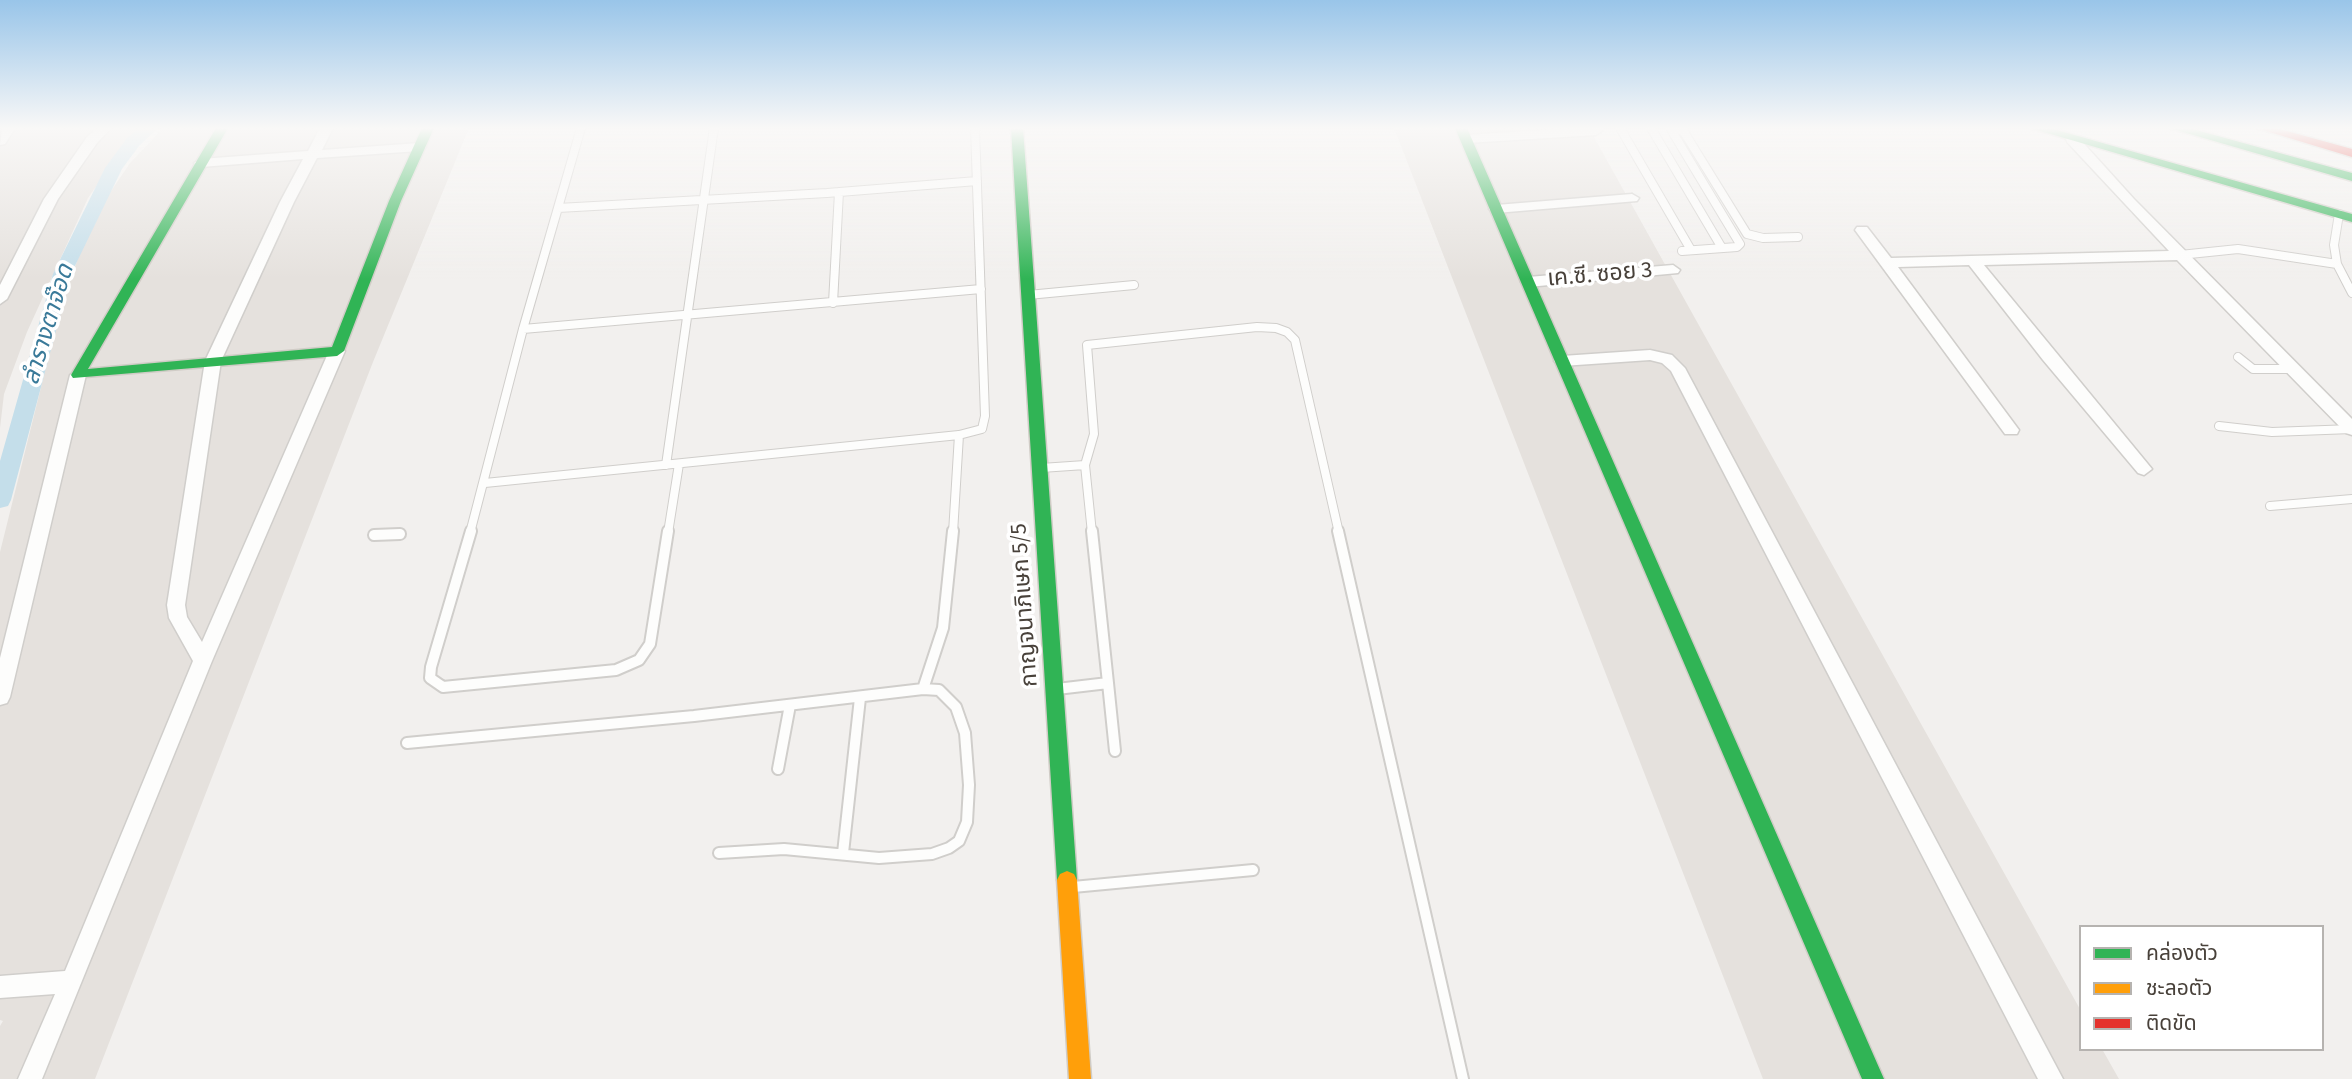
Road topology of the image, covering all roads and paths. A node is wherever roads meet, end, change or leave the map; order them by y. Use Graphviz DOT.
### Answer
graph roads {
  1 [pos="65,178"];
  2 [pos="192,178"];
  3 [pos="301,178"];
  4 [pos="406,178"];
  5 [pos="566,178"];
  6 [pos="708,178"];
  7 [pos="1020,178"];
  8 [pos="1483,178"];
  9 [pos="1649,178"];
  10 [pos="1681,178"];
  11 [pos="1700,178"];
  12 [pos="1713,178"];
  13 [pos="2109,178"];
  14 [pos="2212,178"];
  15 [pos="977,181"];
  16 [pos="839,192"];
  17 [pos="1632,198"];
  18 [pos="705,199"];
  19 [pos="558,208"];
  20 [pos="1496,209"];
  21 [pos="2345,216"];
  22 [pos="1862,230"];
  23 [pos="1798,237"];
  24 [pos="1722,248"];
  25 [pos="1682,250"];
  26 [pos="1691,250"];
  27 [pos="2180,254"];
  28 [pos="1973,261"];
  29 [pos="1887,263"];
  30 [pos="2337,264"];
  31 [pos="1673,270"];
  32 [pos="1528,282"];
  33 [pos="1134,285"];
  34 [pos="981,289"];
  35 [pos="2352,293"];
  36 [pos="1027,295"];
  37 [pos="0,299"];
  38 [pos="833,303"];
  39 [pos="690,314"];
  40 [pos="523,328"];
  41 [pos="337,351"];
  42 [pos="2238,357"];
  43 [pos="213,361"];
  44 [pos="1562,361"];
  45 [pos="2292,369"];
  46 [pos="78,375"];
  47 [pos="2219,426"];
  48 [pos="2352,429"];
  49 [pos="2011,430"];
  50 [pos="959,435"];
  51 [pos="680,464"];
  52 [pos="666,465"];
  53 [pos="1085,465"];
  54 [pos="1039,468"];
  55 [pos="2144,469"];
  56 [pos="485,483"];
  57 [pos="2352,499"];
  58 [pos="2270,506"];
  59 [pos="400,534"];
  60 [pos="374,536"];
  61 [pos="203,661"];
  62 [pos="1108,683"];
  63 [pos="923,689"];
  64 [pos="1054,689"];
  65 [pos="0,697"];
  66 [pos="860,698"];
  67 [pos="790,705"];
  68 [pos="407,743"];
  69 [pos="1115,751"];
  70 [pos="778,769"];
  71 [pos="719,853"];
  72 [pos="843,853"];
  73 [pos="1253,870"];
  74 [pos="1068,888"];
  75 [pos="72,982"];
  76 [pos="0,987"];
  77 [pos="30,1079"];
  78 [pos="1080,1079"];
  79 [pos="1463,1079"];
  80 [pos="1873,1079"];
  81 [pos="2051,1079"];
  1 -- 37 [label="street"];
  2 -- 46 [label="main road"];
  3 -- 43 [label="street"];
  4 -- 41 [label="main road"];
  5 -- 19 [label="lane"];
  6 -- 18 [label="lane"];
  7 -- 36 [label="main road, กาญจนาภิเษก 5/5"];
  8 -- 20 [label="main road"];
  9 -- 26 [label="lane"];
  10 -- 24 [label="lane"];
  11 -- 24 [label="lane"];
  12 -- 23 [label="lane"];
  13 -- 27 [label="street"];
  14 -- 21 [label="main road"];
  15 -- 16 [label="lane"];
  15 -- 34 [label="lane"];
  16 -- 18 [label="lane"];
  16 -- 38 [label="lane"];
  17 -- 20 [label="street"];
  18 -- 19 [label="lane"];
  18 -- 39 [label="lane"];
  19 -- 40 [label="lane"];
  20 -- 32 [label="main road"];
  21 -- 30 [label="lane"];
  22 -- 29 [label="street"];
  24 -- 26 [label="lane"];
  25 -- 26 [label="lane"];
  27 -- 28 [label="street"];
  27 -- 30 [label="lane"];
  27 -- 45 [label="street"];
  28 -- 29 [label="street"];
  28 -- 55 [label="street"];
  29 -- 49 [label="street"];
  30 -- 35 [label="lane"];
  31 -- 32 [label="street, เค.ซี. ซอย 3"];
  32 -- 44 [label="main road"];
  33 -- 36 [label="lane"];
  34 -- 38 [label="lane"];
  34 -- 50 [label="lane"];
  36 -- 54 [label="main road, กาญจนาภิเษก 5/5"];
  38 -- 39 [label="lane"];
  39 -- 40 [label="lane"];
  39 -- 52 [label="lane"];
  40 -- 56 [label="lane"];
  41 -- 43 [label="main road"];
  41 -- 61 [label="street"];
  42 -- 45 [label="lane"];
  43 -- 46 [label="main road"];
  43 -- 61 [label="street"];
  44 -- 80 [label="main road"];
  44 -- 81 [label="street"];
  45 -- 48 [label="street"];
  46 -- 65 [label="street"];
  47 -- 48 [label="lane"];
  50 -- 51 [label="lane"];
  50 -- 63 [label="lane"];
  51 -- 52 [label="lane"];
  51 -- 56 [label="lane"];
  52 -- 56 [label="lane"];
  53 -- 54 [label="lane"];
  53 -- 62 [label="lane"];
  53 -- 79 [label="lane"];
  54 -- 64 [label="main road, กาญจนาภิเษก 5/5"];
  57 -- 58 [label="lane"];
  59 -- 60 [label="lane"];
  61 -- 75 [label="street"];
  62 -- 64 [label="lane"];
  62 -- 69 [label="lane"];
  63 -- 66 [label="lane"];
  63 -- 72 [label="lane"];
  64 -- 74 [label="main road, กาญจนาภิเษก 5/5"];
  66 -- 67 [label="lane"];
  66 -- 72 [label="lane"];
  67 -- 68 [label="lane"];
  67 -- 70 [label="lane"];
  71 -- 72 [label="lane"];
  73 -- 74 [label="lane"];
  74 -- 78 [label="main road, กาญจนาภิเษก 5/5"];
  75 -- 76 [label="street"];
  75 -- 77 [label="street"];
}
